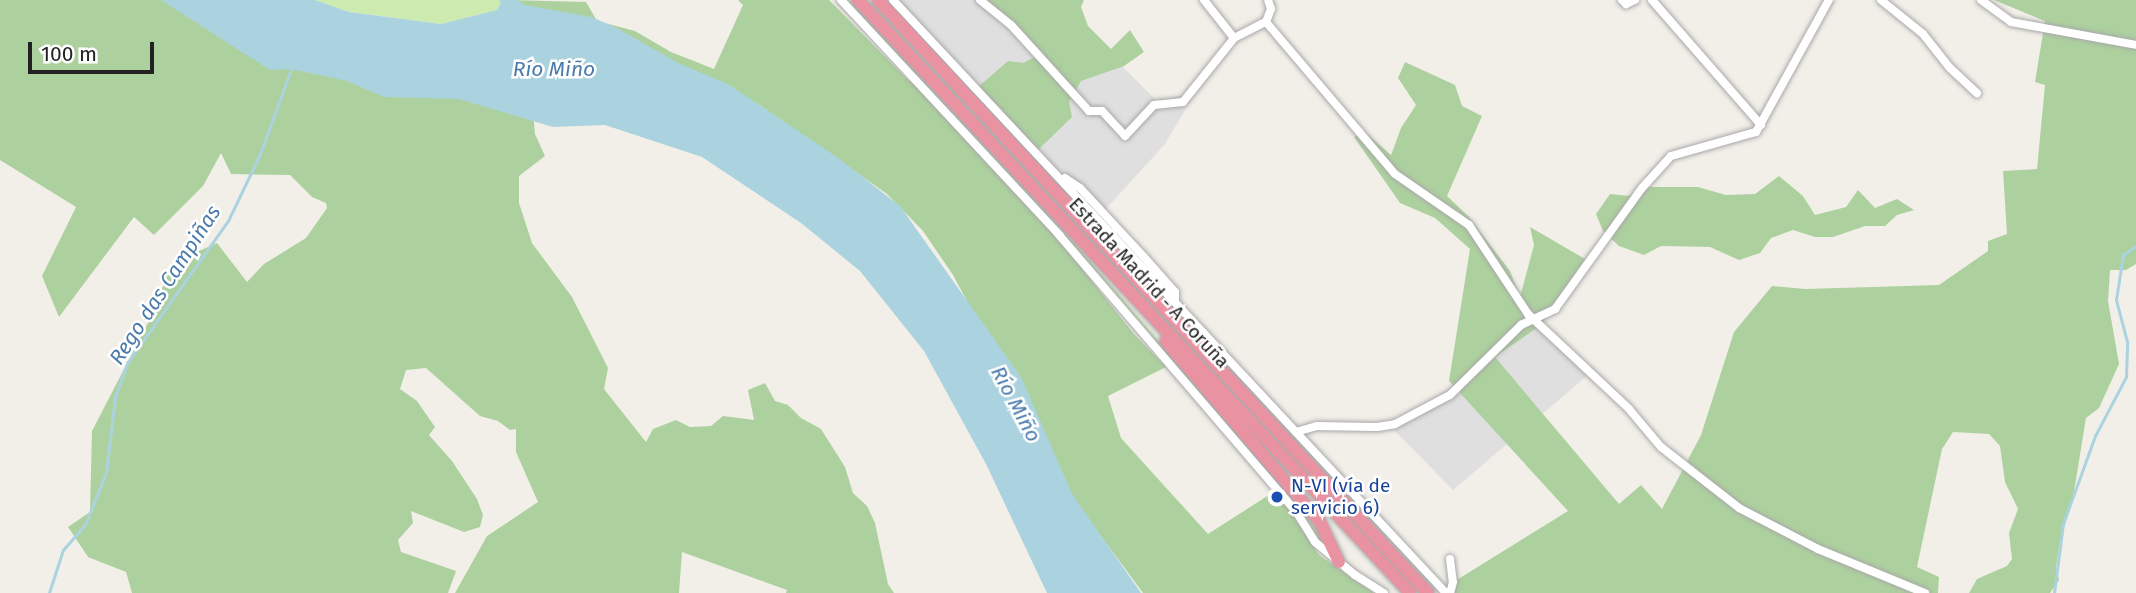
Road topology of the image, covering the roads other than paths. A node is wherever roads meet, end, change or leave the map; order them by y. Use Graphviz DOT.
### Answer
graph roads {
  1 [pos="841,0"];
  2 [pos="858,0"];
  3 [pos="878,0"];
  4 [pos="893,0"];
  5 [pos="980,0"];
  6 [pos="1204,0"];
  7 [pos="1268,0"];
  8 [pos="1622,0"];
  9 [pos="1635,0"];
  10 [pos="1652,0"];
  11 [pos="1829,0"];
  12 [pos="1881,0"];
  13 [pos="1981,0"];
  14 [pos="1266,22"];
  15 [pos="1234,38"];
  16 [pos="2136,46"];
  17 [pos="1977,93"];
  18 [pos="1761,125"];
  19 [pos="1088,246"];
  20 [pos="1535,319"];
  21 [pos="1296,432"];
  22 [pos="1450,559"];
  23 [pos="1339,562"];
  24 [pos="1384,593"];
  25 [pos="1410,593"];
  26 [pos="1428,593"];
  27 [pos="1448,593"];
  28 [pos="1925,593"];
  1 -- 23 [label="street"];
  2 -- 19 [label="highway, Estrada Madrid - A Coruña"];
  3 -- 26 [label="highway, Estrada Madrid - A Coruña"];
  4 -- 21 [label="street"];
  5 -- 15 [label="street"];
  6 -- 15 [label="street"];
  7 -- 14 [label="street"];
  8 -- 9 [label="street"];
  10 -- 18 [label="street"];
  11 -- 18 [label="street"];
  12 -- 17 [label="street"];
  13 -- 16 [label="street"];
  14 -- 15 [label="street"];
  14 -- 20 [label="street"];
  18 -- 20 [label="street"];
  19 -- 23 [label="highway"];
  19 -- 25 [label="highway, Estrada Madrid - A Coruña"];
  20 -- 21 [label="street"];
  20 -- 28 [label="street"];
  21 -- 27 [label="street"];
  22 -- 27 [label="street"];
  23 -- 24 [label="street"];
}
